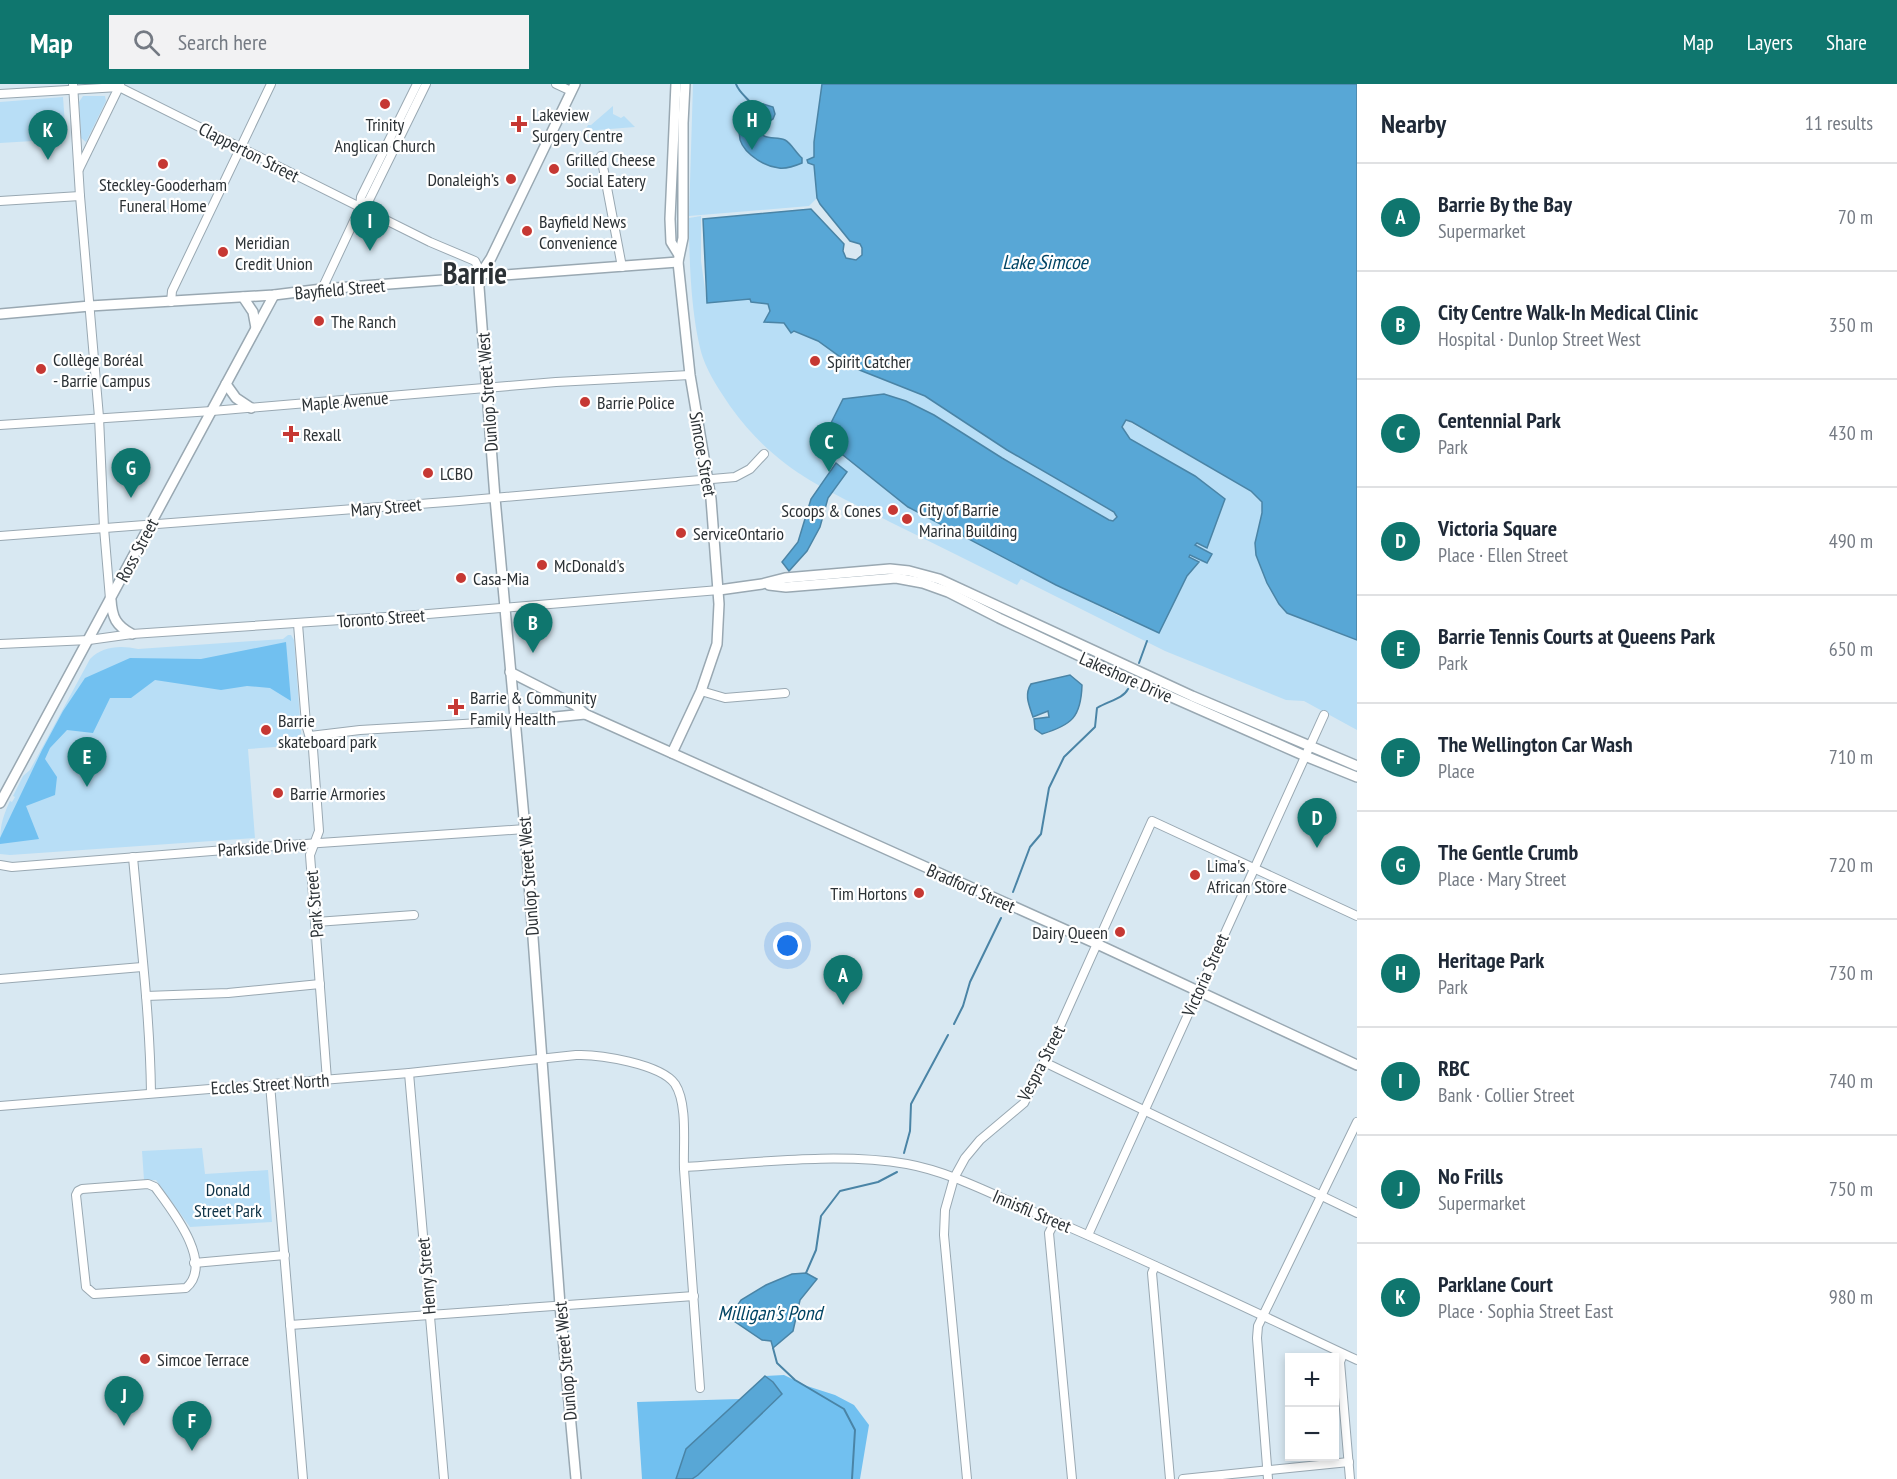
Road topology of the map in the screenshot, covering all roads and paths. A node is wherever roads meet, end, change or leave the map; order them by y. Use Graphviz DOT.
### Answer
graph roads {
  1 [pos="271,84"];
  2 [pos="417,84"];
  3 [pos="426,84"];
  4 [pos="556,84"];
  5 [pos="676,84"];
  6 [pos="685,84"];
  7 [pos="73,86"];
  8 [pos="120,86"];
  9 [pos="573,88"];
  10 [pos="0,94"];
  11 [pos="239,147"];
  12 [pos="601,156"];
  13 [pos="79,170"];
  14 [pos="80,196"];
  15 [pos="0,201"];
  16 [pos="360,207"];
  17 [pos="679,258"];
  18 [pos="622,267"];
  19 [pos="481,273"];
  20 [pos="322,290"];
  21 [pos="274,295"];
  22 [pos="243,297"];
  23 [pos="171,302"];
  24 [pos="90,306"];
  25 [pos="0,314"];
  26 [pos="256,328"];
  27 [pos="690,375"];
  28 [pos="226,384"];
  29 [pos="487,388"];
  30 [pos="251,408"];
  31 [pos="212,411"];
  32 [pos="99,417"];
  33 [pos="0,425"];
  34 [pos="764,454"];
  35 [pos="708,479"];
  36 [pos="495,498"];
  37 [pos="151,524"];
  38 [pos="104,528"];
  39 [pos="0,536"];
  40 [pos="898,574"];
  41 [pos="718,590"];
  42 [pos="111,600"];
  43 [pos="505,608"];
  44 [pos="298,624"];
  45 [pos="132,634"];
  46 [pos="89,640"];
  47 [pos="0,644"];
  48 [pos="510,672"];
  49 [pos="701,691"];
  50 [pos="785,693"];
  51 [pos="585,714"];
  52 [pos="1324,716"];
  53 [pos="515,721"];
  54 [pos="310,736"];
  55 [pos="1310,746"];
  56 [pos="672,753"];
  57 [pos="1305,756"];
  58 [pos="1357,766"];
  59 [pos="1357,777"];
  60 [pos="0,803"];
  61 [pos="525,829"];
  62 [pos="314,844"];
  63 [pos="134,857"];
  64 [pos="0,865"];
  65 [pos="1254,869"];
  66 [pos="414,915"];
  67 [pos="1357,916"];
  68 [pos="316,922"];
  69 [pos="1097,944"];
  70 [pos="142,967"];
  71 [pos="0,979"];
  72 [pos="320,984"];
  73 [pos="1197,992"];
  74 [pos="146,996"];
  75 [pos="541,1060"];
  76 [pos="1044,1062"];
  77 [pos="1357,1065"];
  78 [pos="409,1073"];
  79 [pos="327,1080"];
  80 [pos="270,1084"];
  81 [pos="151,1093"];
  82 [pos="0,1106"];
  83 [pos="1144,1112"];
  84 [pos="1357,1122"];
  85 [pos="684,1167"];
  86 [pos="954,1178"];
  87 [pos="1321,1197"];
  88 [pos="1357,1213"];
  89 [pos="1054,1221"];
  90 [pos="1088,1235"];
  91 [pos="285,1255"];
  92 [pos="194,1263"];
  93 [pos="1155,1266"];
  94 [pos="694,1296"];
  95 [pos="560,1305"];
  96 [pos="429,1314"];
  97 [pos="1263,1316"];
  98 [pos="290,1325"];
  99 [pos="1343,1353"];
  100 [pos="1357,1360"];
  101 [pos="700,1388"];
  102 [pos="1349,1462"];
  103 [pos="1268,1470"];
  104 [pos="303,1479"];
  105 [pos="444,1479"];
  106 [pos="576,1479"];
  107 [pos="967,1479"];
  108 [pos="1072,1479"];
  109 [pos="1170,1479"];
  110 [pos="1183,1479"];
  111 [pos="1268,1479"];
  112 [pos="1350,1479"];
  1 -- 11 [label="street"];
  2 -- 16 [label="street"];
  3 -- 16 [label="street"];
  4 -- 9 [label="street"];
  5 -- 17 [label="main road, Simcoe Street"];
  6 -- 17 [label="main road, Simcoe Street"];
  7 -- 8 [label="street, Clapperton Street"];
  7 -- 10 [label="street, Clapperton Street"];
  7 -- 13 [label="street"];
  8 -- 11 [label="street, Clapperton Street"];
  8 -- 13 [label="street"];
  9 -- 19 [label="main road"];
  11 -- 16 [label="street, Clapperton Street"];
  11 -- 23 [label="street"];
  12 -- 18 [label="street"];
  13 -- 14 [label="street"];
  14 -- 15 [label="street"];
  14 -- 24 [label="street"];
  16 -- 19 [label="street, Clapperton Street"];
  16 -- 20 [label="street"];
  17 -- 18 [label="main road, Bayfield Street"];
  17 -- 27 [label="main road, Simcoe Street"];
  18 -- 19 [label="main road, Bayfield Street"];
  19 -- 20 [label="main road, Bayfield Street"];
  19 -- 29 [label="main road, Dunlop Street West"];
  20 -- 21 [label="main road, Bayfield Street"];
  21 -- 22 [label="main road, Bayfield Street"];
  21 -- 26 [label="main road, Ross Street"];
  22 -- 23 [label="main road, Bayfield Street"];
  22 -- 26 [label="main road"];
  23 -- 24 [label="main road, Bayfield Street"];
  24 -- 25 [label="main road, Bayfield Street"];
  24 -- 32 [label="street"];
  26 -- 28 [label="main road, Ross Street"];
  27 -- 29 [label="street, Maple Avenue"];
  27 -- 35 [label="main road, Simcoe Street"];
  28 -- 30 [label="main road"];
  28 -- 31 [label="main road, Ross Street"];
  29 -- 30 [label="street, Maple Avenue"];
  29 -- 36 [label="main road, Dunlop Street West"];
  30 -- 31 [label="street, Maple Avenue"];
  31 -- 32 [label="street, Maple Avenue"];
  31 -- 37 [label="main road, Ross Street"];
  32 -- 33 [label="street, Maple Avenue"];
  32 -- 38 [label="street"];
  34 -- 35 [label="street, Mary Street"];
  35 -- 36 [label="street, Mary Street"];
  35 -- 41 [label="main road, Simcoe Street"];
  36 -- 37 [label="street, Mary Street"];
  36 -- 43 [label="main road, Dunlop Street West"];
  37 -- 38 [label="street, Mary Street"];
  37 -- 42 [label="main road, Ross Street"];
  38 -- 39 [label="street, Mary Street"];
  38 -- 42 [label="street"];
  40 -- 41 [label="main road, Toronto Street"];
  40 -- 55 [label="main road"];
  40 -- 57 [label="main road, Lakeshore Drive"];
  41 -- 43 [label="street, Toronto Street"];
  41 -- 49 [label="main road, Simcoe Street"];
  42 -- 45 [label="main road"];
  42 -- 46 [label="main road, Ross Street"];
  43 -- 44 [label="street, Toronto Street"];
  43 -- 48 [label="main road, Dunlop Street West"];
  44 -- 45 [label="street, Toronto Street"];
  44 -- 54 [label="street, Park Street"];
  45 -- 46 [label="street, Toronto Street"];
  46 -- 47 [label="street, Toronto Street"];
  46 -- 60 [label="main road, Ross Street"];
  48 -- 51 [label="main road, Bradford Street"];
  48 -- 53 [label="main road, Dunlop Street West"];
  49 -- 50 [label="street"];
  49 -- 56 [label="main road, Simcoe Street"];
  51 -- 53 [label="main road"];
  51 -- 56 [label="main road, Bradford Street"];
  52 -- 55 [label="street, Victoria Street"];
  53 -- 54 [label="street"];
  53 -- 61 [label="main road, Dunlop Street West"];
  54 -- 62 [label="street, Park Street"];
  55 -- 57 [label="street, Victoria Street"];
  55 -- 58 [label="main road"];
  56 -- 69 [label="main road, Bradford Street"];
  57 -- 59 [label="main road, Lakeshore Drive"];
  57 -- 65 [label="street, Victoria Street"];
  61 -- 62 [label="street, Parkside Drive"];
  61 -- 75 [label="main road, Dunlop Street West"];
  62 -- 63 [label="street, Parkside Drive"];
  62 -- 68 [label="street, Park Street"];
  63 -- 64 [label="street, Parkside Drive"];
  63 -- 70 [label="street"];
  65 -- 67 [label="street"];
  65 -- 69 [label="street, Vespra Street"];
  65 -- 73 [label="street, Victoria Street"];
  66 -- 68 [label="street"];
  68 -- 72 [label="street, Park Street"];
  69 -- 73 [label="main road, Bradford Street"];
  69 -- 76 [label="street, Vespra Street"];
  70 -- 71 [label="street"];
  70 -- 74 [label="street"];
  72 -- 74 [label="street"];
  72 -- 79 [label="street, Park Street"];
  73 -- 77 [label="main road, Bradford Street"];
  73 -- 83 [label="street, Victoria Street"];
  74 -- 81 [label="street"];
  75 -- 78 [label="street, Eccles Street North"];
  75 -- 85 [label="street, Eccles Street North"];
  75 -- 95 [label="main road, Dunlop Street West"];
  76 -- 83 [label="street"];
  76 -- 86 [label="street, Vespra Street"];
  78 -- 79 [label="street, Eccles Street North"];
  78 -- 96 [label="street, Henry Street"];
  79 -- 80 [label="street, Eccles Street North"];
  80 -- 81 [label="street, Eccles Street North"];
  80 -- 91 [label="street"];
  81 -- 82 [label="street, Eccles Street North"];
  83 -- 87 [label="street"];
  83 -- 90 [label="street, Victoria Street"];
  84 -- 87 [label="street"];
  85 -- 86 [label="street, Innisfil Street"];
  85 -- 94 [label="street"];
  86 -- 89 [label="street, Innisfil Street"];
  86 -- 107 [label="street, Vespra Street"];
  87 -- 88 [label="street"];
  87 -- 97 [label="street"];
  89 -- 90 [label="street, Innisfil Street"];
  89 -- 108 [label="street"];
  90 -- 93 [label="street, Innisfil Street"];
  91 -- 92 [label="street"];
  91 -- 98 [label="street"];
  92 -- 92 [label="street"];
  93 -- 97 [label="street, Innisfil Street"];
  93 -- 109 [label="street"];
  94 -- 95 [label="street"];
  94 -- 101 [label="street"];
  95 -- 96 [label="street"];
  95 -- 106 [label="main road, Dunlop Street West"];
  96 -- 98 [label="street"];
  96 -- 105 [label="street, Henry Street"];
  97 -- 99 [label="street, Innisfil Street"];
  97 -- 103 [label="street"];
  98 -- 104 [label="street"];
  99 -- 100 [label="street, Innisfil Street"];
  99 -- 102 [label="street"];
  102 -- 103 [label="street"];
  102 -- 112 [label="street"];
  103 -- 110 [label="street"];
  103 -- 111 [label="street"];
}
